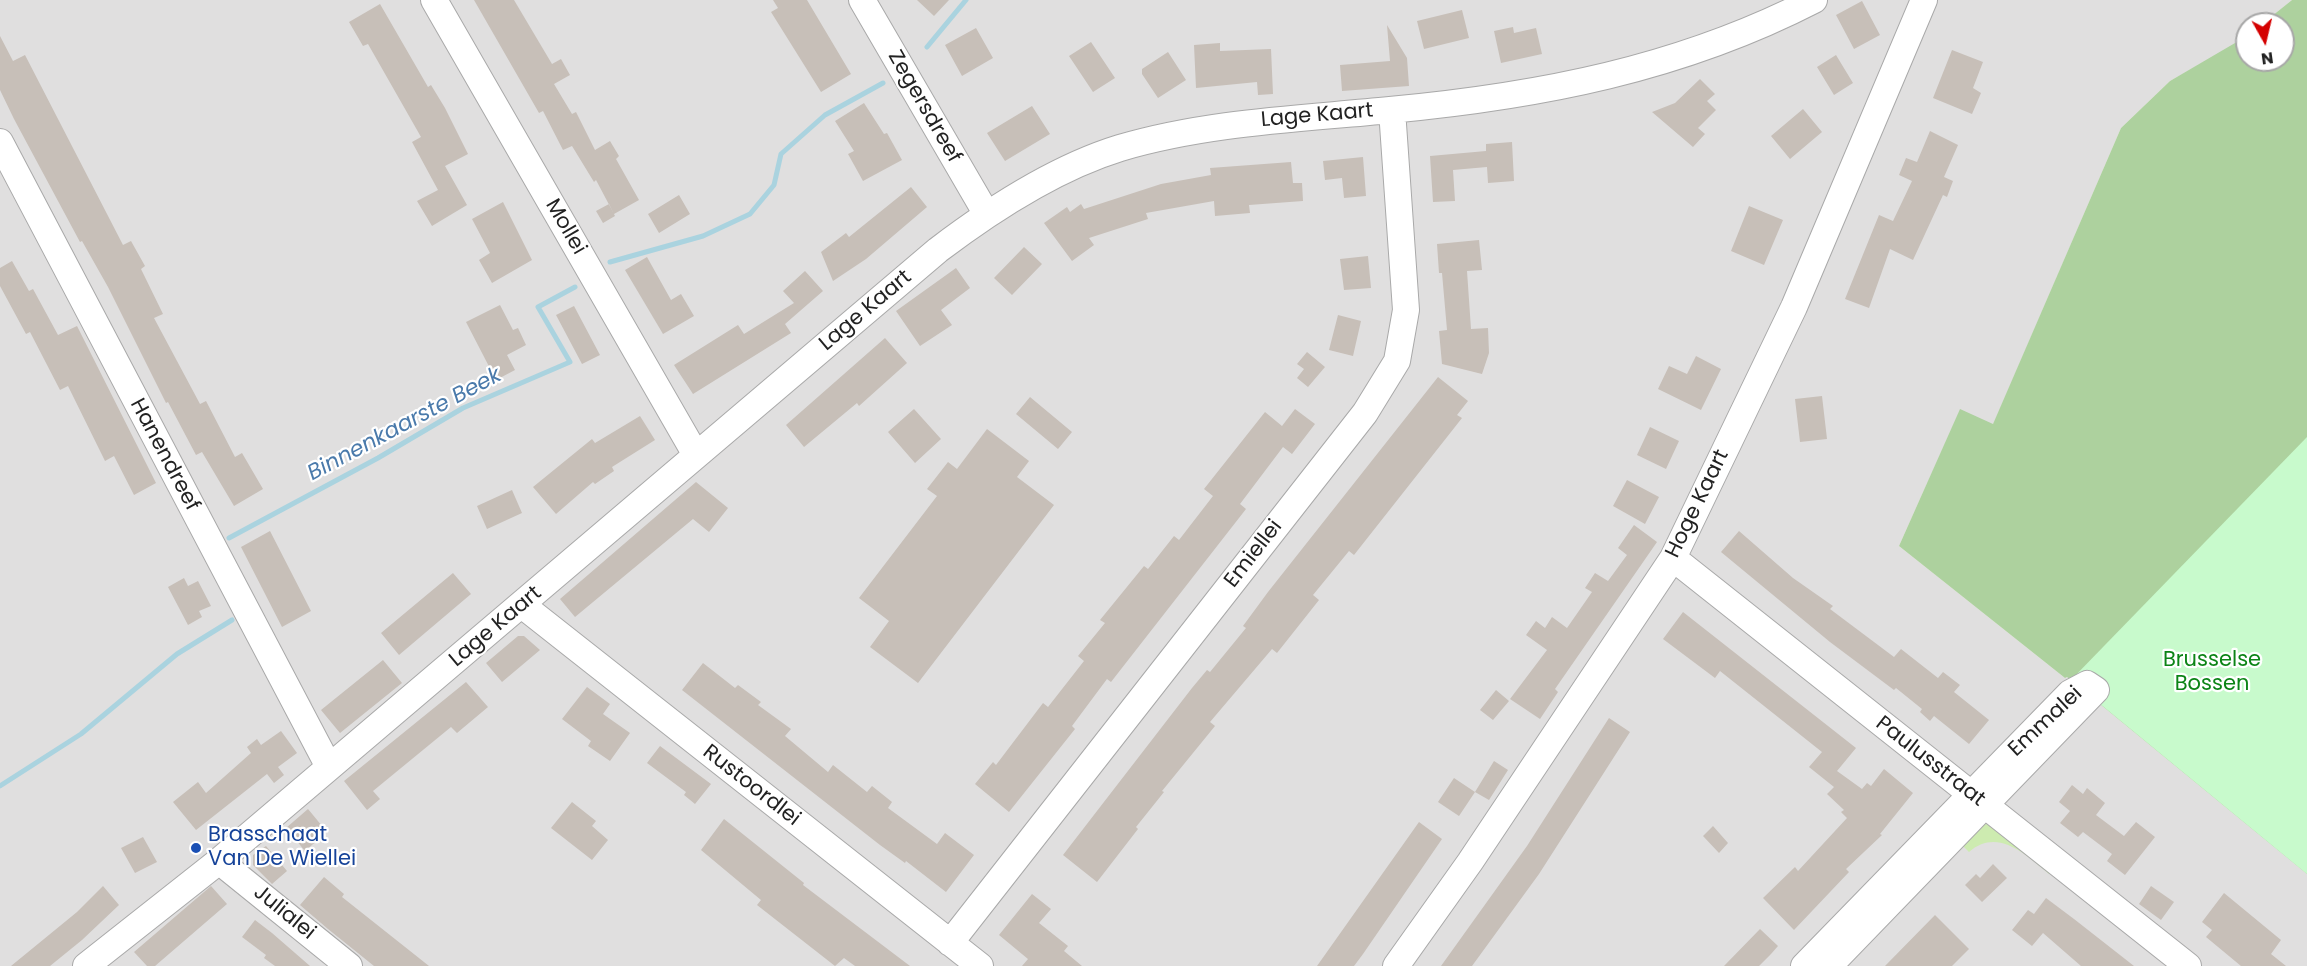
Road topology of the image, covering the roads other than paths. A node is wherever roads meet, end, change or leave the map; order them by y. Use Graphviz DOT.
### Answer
graph roads {
  1 [pos="434,0"];
  2 [pos="862,0"];
  3 [pos="1814,0"];
  4 [pos="1924,0"];
  5 [pos="1392,110"];
  6 [pos="0,142"];
  7 [pos="986,213"];
  8 [pos="696,455"];
  9 [pos="1673,558"];
  10 [pos="522,605"];
  11 [pos="328,767"];
  12 [pos="1978,800"];
  13 [pos="219,861"];
  14 [pos="950,943"];
  15 [pos="86,966"];
  16 [pos="349,966"];
  17 [pos="980,966"];
  18 [pos="1396,966"];
  19 [pos="1804,966"];
  20 [pos="1830,966"];
  21 [pos="2188,966"];
  1 -- 8 [label="street, Mollei"];
  2 -- 7 [label="street, Zegersdreef"];
  3 -- 5 [label="street, Lage Kaart"];
  4 -- 9 [label="street, Hoge Kaart"];
  5 -- 7 [label="street, Lage Kaart"];
  5 -- 14 [label="street, Emiellei"];
  6 -- 11 [label="street, Hanendreef"];
  7 -- 8 [label="street, Lage Kaart"];
  8 -- 10 [label="street, Lage Kaart"];
  9 -- 12 [label="street, Paulusstraat"];
  9 -- 18 [label="street, Hoge Kaart"];
  10 -- 11 [label="street, Lage Kaart"];
  10 -- 14 [label="street, Rustoordlei"];
  11 -- 13 [label="street, Lage Kaart"];
  12 -- 12 [label="street, Emmalei"];
  12 -- 19 [label="street, Emmalei"];
  12 -- 20 [label="street, Emmalei"];
  12 -- 21 [label="street, Paulusstraat"];
  13 -- 15 [label="street, Lage Kaart"];
  13 -- 16 [label="street, Julialei"];
  14 -- 17 [label="street, Rustoordlei"];
}
